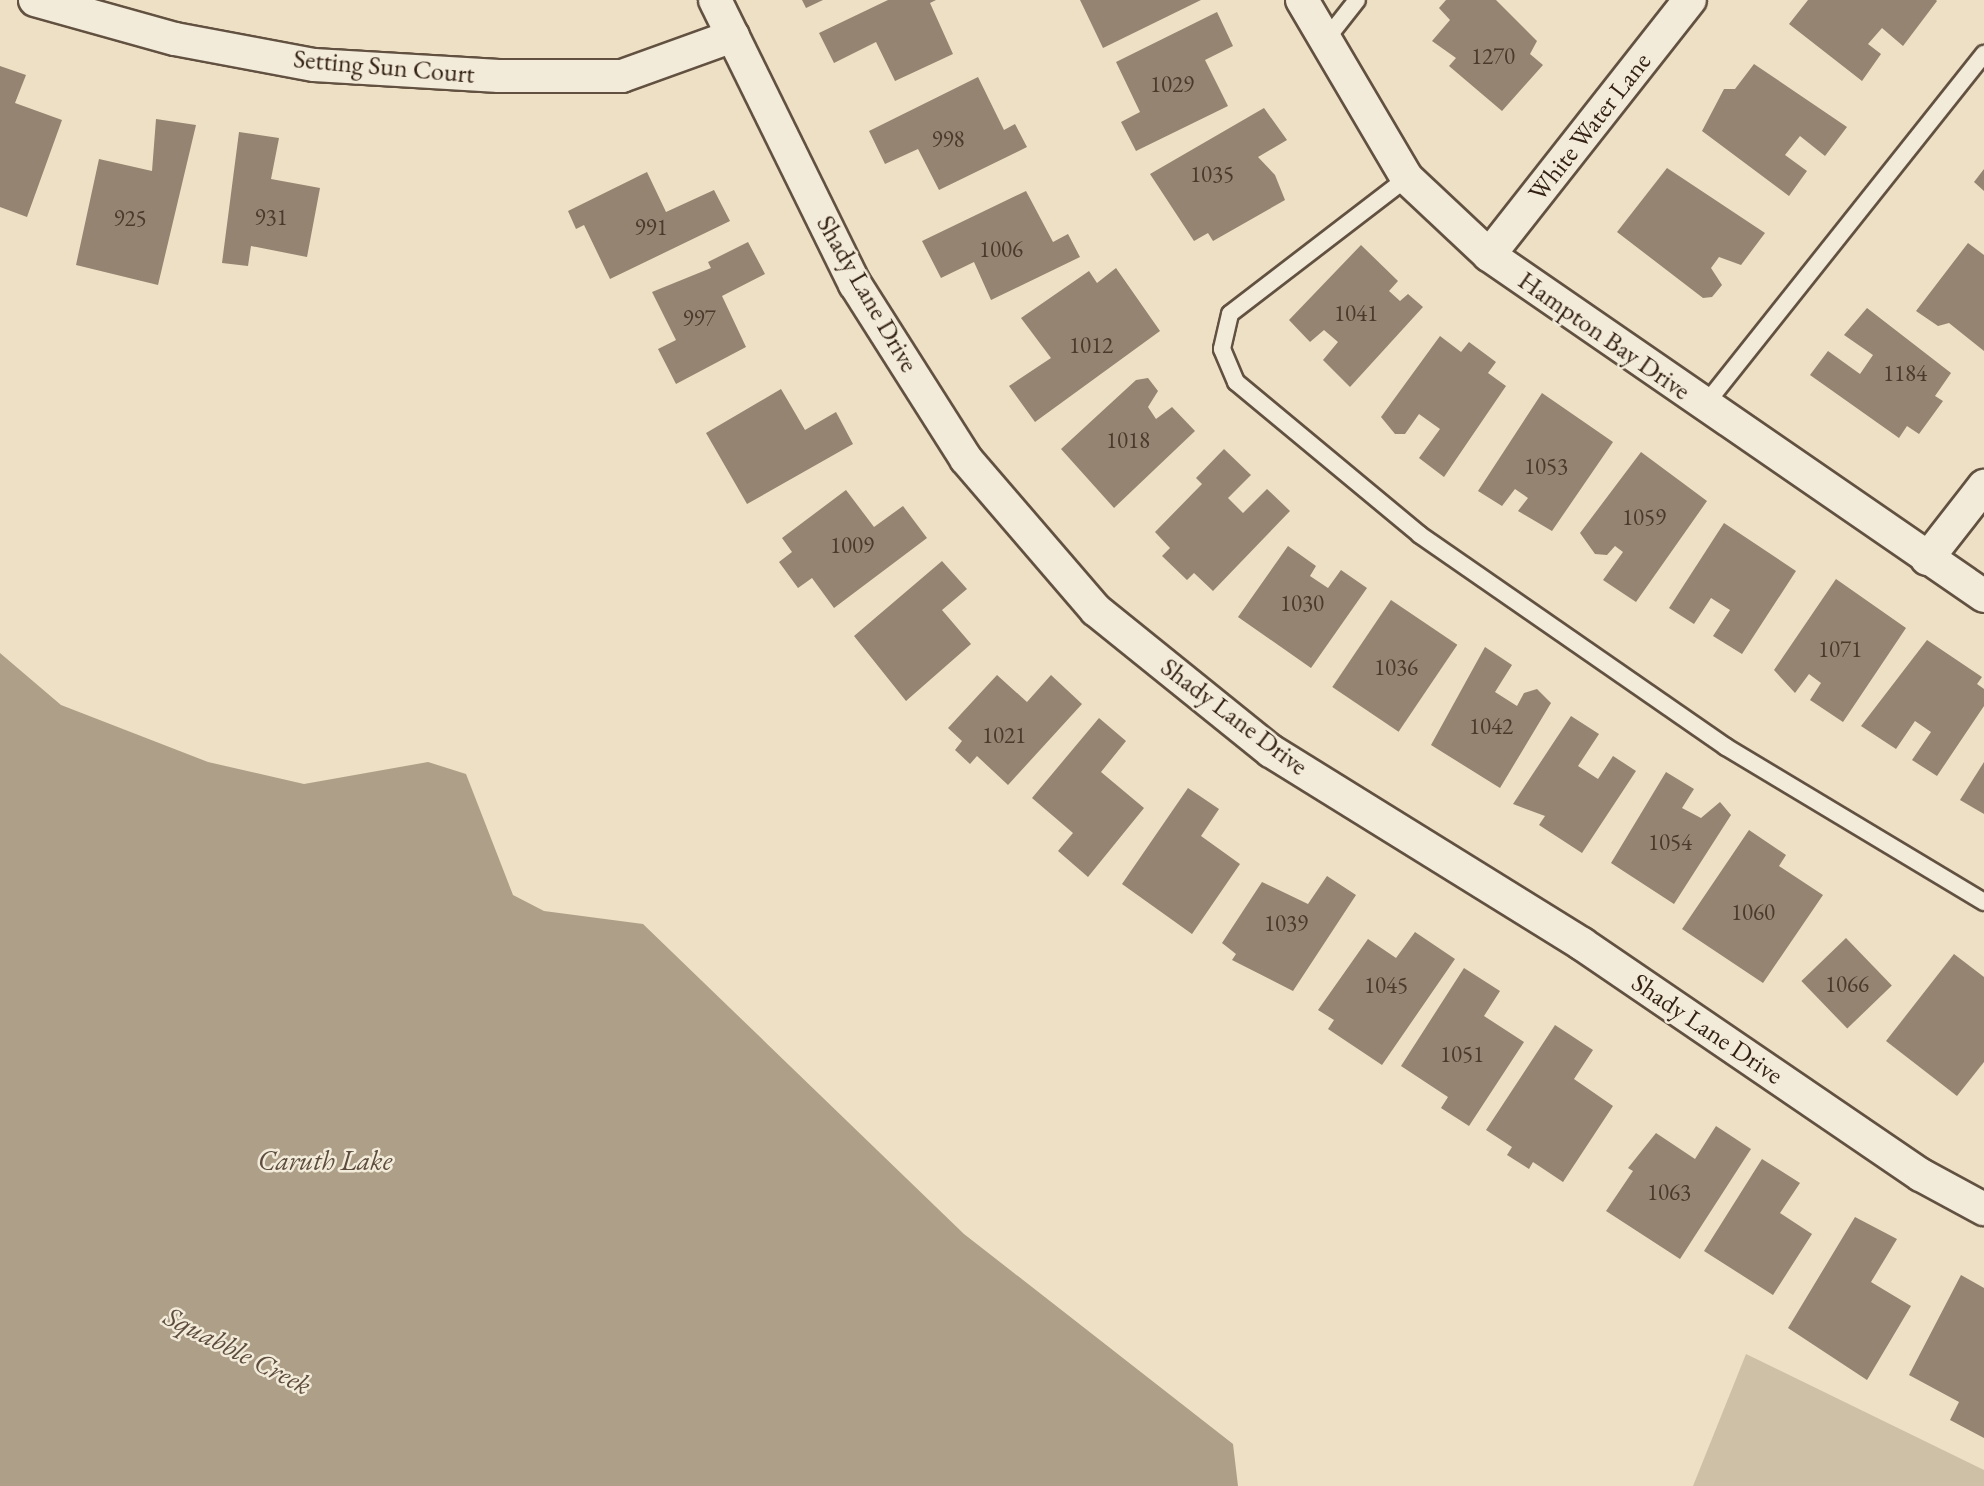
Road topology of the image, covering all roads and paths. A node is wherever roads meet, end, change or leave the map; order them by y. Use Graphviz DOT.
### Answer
graph roads {
  1 [pos="35,0"];
  2 [pos="715,0"];
  3 [pos="1302,0"];
  4 [pos="1357,0"];
  5 [pos="1690,0"];
  6 [pos="733,36"];
  7 [pos="1323,43"];
  8 [pos="1984,54"];
  9 [pos="1407,178"];
  10 [pos="1489,255"];
  11 [pos="1704,406"];
  12 [pos="1984,486"];
  13 [pos="1927,559"];
  14 [pos="1984,596"];
  15 [pos="1984,902"];
  16 [pos="1984,1209"];
  1 -- 6 [label="street, Setting Sun Court"];
  2 -- 6 [label="street, Shady Lane Drive"];
  3 -- 7 [label="street, Hampton Bay Drive"];
  4 -- 7 [label="lane"];
  5 -- 10 [label="street, White Water Lane"];
  6 -- 16 [label="street, Shady Lane Drive"];
  7 -- 9 [label="street, Hampton Bay Drive"];
  8 -- 11 [label="lane"];
  9 -- 10 [label="street, Hampton Bay Drive"];
  9 -- 15 [label="lane"];
  10 -- 11 [label="street, Hampton Bay Drive"];
  11 -- 13 [label="street, Hampton Bay Drive"];
  12 -- 13 [label="street"];
  13 -- 14 [label="street, Hampton Bay Drive"];
}
